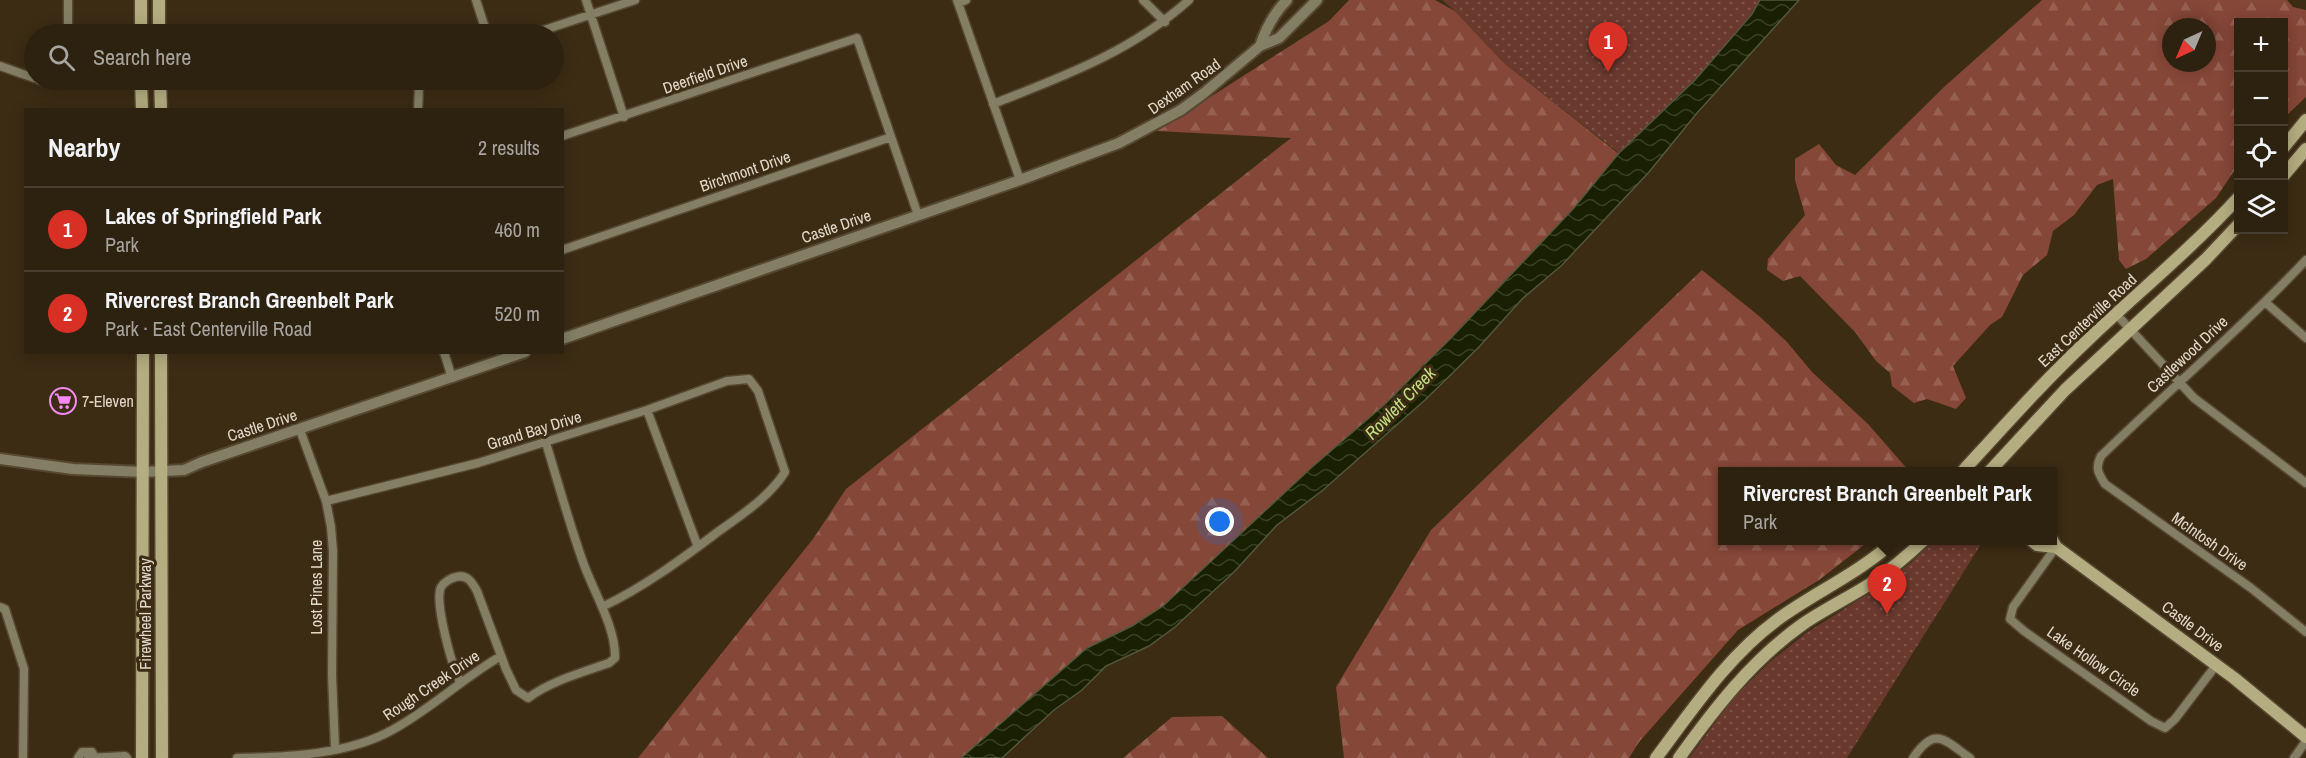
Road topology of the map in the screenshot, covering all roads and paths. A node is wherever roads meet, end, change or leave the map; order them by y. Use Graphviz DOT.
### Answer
graph roads {
  1 [pos="68,0"];
  2 [pos="141,0"];
  3 [pos="159,0"];
  4 [pos="476,0"];
  5 [pos="586,0"];
  6 [pos="635,0"];
  7 [pos="1143,0"];
  8 [pos="1189,0"];
  9 [pos="1287,0"];
  10 [pos="1317,0"];
  11 [pos="960,1"];
  12 [pos="591,15"];
  13 [pos="1165,22"];
  14 [pos="68,24"];
  15 [pos="141,24"];
  16 [pos="159,24"];
  17 [pos="484,24"];
  18 [pos="563,24"];
  19 [pos="1260,46"];
  20 [pos="0,66"];
  21 [pos="24,74"];
  22 [pos="141,90"];
  23 [pos="160,90"];
  24 [pos="420,90"];
  25 [pos="993,104"];
  26 [pos="142,108"];
  27 [pos="161,108"];
  28 [pos="418,108"];
  29 [pos="624,117"];
  30 [pos="2306,120"];
  31 [pos="564,135"];
  32 [pos="891,137"];
  33 [pos="2288,141"];
  34 [pos="1119,143"];
  35 [pos="2306,149"];
  36 [pos="2288,170"];
  37 [pos="1020,180"];
  38 [pos="2234,202"];
  39 [pos="918,215"];
  40 [pos="2234,229"];
  41 [pos="564,249"];
  42 [pos="2306,260"];
  43 [pos="2265,302"];
  44 [pos="2116,314"];
  45 [pos="2129,329"];
  46 [pos="564,338"];
  47 [pos="2306,338"];
  48 [pos="143,354"];
  49 [pos="161,354"];
  50 [pos="445,354"];
  51 [pos="519,354"];
  52 [pos="452,378"];
  53 [pos="2178,381"];
  54 [pos="647,410"];
  55 [pos="300,430"];
  56 [pos="546,443"];
  57 [pos="0,459"];
  58 [pos="1966,467"];
  59 [pos="1993,467"];
  60 [pos="144,471"];
  61 [pos="160,471"];
  62 [pos="2098,474"];
  63 [pos="2306,483"];
  64 [pos="326,501"];
  65 [pos="1889,545"];
  66 [pos="1918,545"];
  67 [pos="2053,545"];
  68 [pos="2057,545"];
  69 [pos="698,547"];
  70 [pos="0,607"];
  71 [pos="602,607"];
  72 [pos="2306,632"];
  73 [pos="501,656"];
  74 [pos="2217,664"];
  75 [pos="142,681"];
  76 [pos="460,682"];
  77 [pos="2306,739"];
  78 [pos="335,748"];
  79 [pos="92,757"];
  80 [pos="23,758"];
  81 [pos="78,758"];
  82 [pos="127,758"];
  83 [pos="142,758"];
  84 [pos="160,758"];
  85 [pos="237,758"];
  86 [pos="1656,758"];
  87 [pos="1679,758"];
  88 [pos="1913,758"];
  89 [pos="1970,758"];
  90 [pos="2294,758"];
  1 -- 14 [label="street"];
  2 -- 15 [label="main road"];
  3 -- 16 [label="main road"];
  4 -- 17 [label="street"];
  5 -- 12 [label="street"];
  6 -- 12 [label="street"];
  7 -- 13 [label="street"];
  8 -- 13 [label="street"];
  9 -- 19 [label="street, Dexham Road"];
  10 -- 19 [label="street, Dexham Road"];
  11 -- 25 [label="street"];
  12 -- 18 [label="street"];
  12 -- 29 [label="street"];
  13 -- 25 [label="street"];
  19 -- 34 [label="street, Dexham Road"];
  20 -- 21 [label="street"];
  22 -- 26 [label="main road"];
  23 -- 27 [label="main road"];
  24 -- 28 [label="street"];
  25 -- 37 [label="street"];
  29 -- 31 [label="street, Deerfield Drive"];
  29 -- 32 [label="street, Deerfield Drive"];
  30 -- 33 [label="main road"];
  32 -- 39 [label="street"];
  32 -- 41 [label="street, Birchmont Drive"];
  34 -- 37 [label="street, Castle Drive"];
  35 -- 36 [label="main road"];
  37 -- 39 [label="street, Castle Drive"];
  38 -- 44 [label="main road, East Centerville Road"];
  39 -- 46 [label="street, Castle Drive"];
  40 -- 45 [label="main road"];
  42 -- 43 [label="street, Castlewood Drive"];
  43 -- 47 [label="street"];
  43 -- 53 [label="street, Castlewood Drive"];
  44 -- 45 [label="street"];
  44 -- 58 [label="main road, East Centerville Road"];
  45 -- 53 [label="street"];
  45 -- 59 [label="main road"];
  48 -- 60 [label="main road, Firewheel Parkway"];
  49 -- 61 [label="main road, Firewheel Parkway"];
  50 -- 52 [label="street"];
  51 -- 52 [label="street, Castle Drive"];
  52 -- 55 [label="street, Castle Drive"];
  53 -- 62 [label="street, Castlewood Drive"];
  53 -- 63 [label="street"];
  54 -- 56 [label="street, Grand Bay Drive"];
  54 -- 69 [label="street"];
  54 -- 69 [label="street, Grand Bay Drive"];
  55 -- 61 [label="street, Castle Drive"];
  55 -- 64 [label="street, Lost Pines Lane"];
  56 -- 64 [label="street, Grand Bay Drive"];
  56 -- 71 [label="street"];
  57 -- 60 [label="street, Castle Drive"];
  60 -- 61 [label="street, Castle Drive"];
  60 -- 75 [label="main road, Firewheel Parkway"];
  61 -- 84 [label="main road, Firewheel Parkway"];
  62 -- 72 [label="street, McIntosh Drive"];
  64 -- 78 [label="street, Lost Pines Lane"];
  65 -- 86 [label="main road"];
  66 -- 87 [label="main road"];
  67 -- 74 [label="street, Lake Hollow Circle"];
  68 -- 74 [label="main road, Castle Drive"];
  69 -- 71 [label="street"];
  70 -- 80 [label="street"];
  71 -- 73 [label="street"];
  73 -- 76 [label="street, Rough Creek Drive"];
  73 -- 76 [label="street"];
  74 -- 77 [label="main road, Castle Drive"];
  75 -- 83 [label="main road, Firewheel Parkway"];
  75 -- 84 [label="main road"];
  76 -- 78 [label="street, Rough Creek Drive"];
  77 -- 90 [label="street"];
  78 -- 85 [label="street, Rough Creek Drive"];
  79 -- 81 [label="street"];
  79 -- 82 [label="street"];
  88 -- 89 [label="street"];
}
